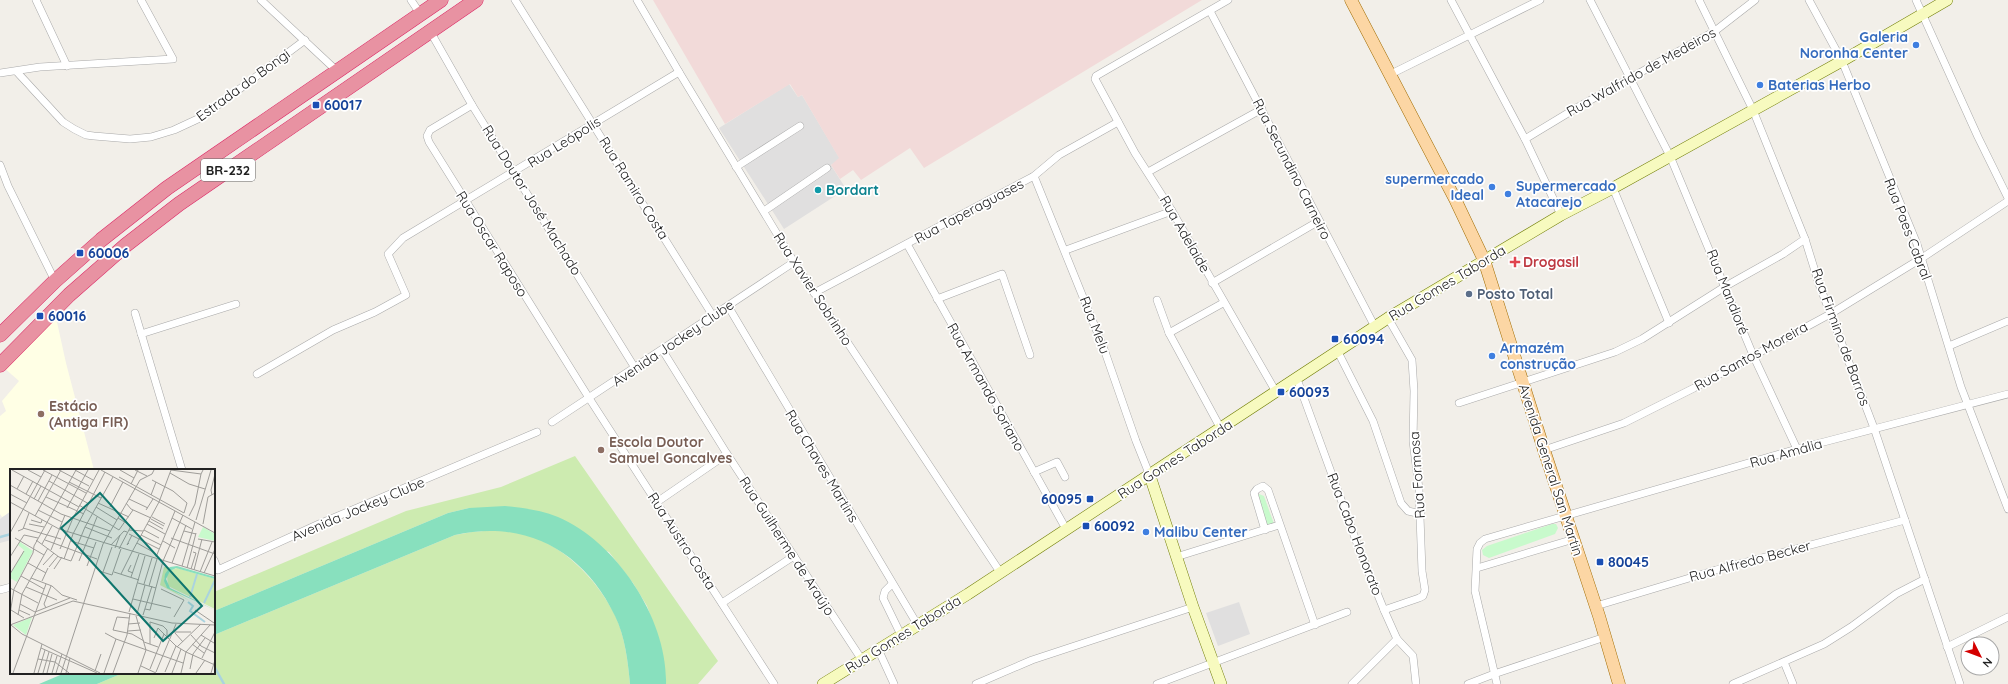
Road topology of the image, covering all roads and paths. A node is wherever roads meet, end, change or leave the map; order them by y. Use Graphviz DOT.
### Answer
graph roads {
  1 [pos="36,0"];
  2 [pos="141,0"];
  3 [pos="261,0"];
  4 [pos="412,0"];
  5 [pos="441,0"];
  6 [pos="476,0"];
  7 [pos="515,0"];
  8 [pos="638,0"];
  9 [pos="1228,0"];
  10 [pos="1351,0"];
  11 [pos="1451,0"];
  12 [pos="1540,0"];
  13 [pos="1590,0"];
  14 [pos="1699,0"];
  15 [pos="1755,0"];
  16 [pos="1809,0"];
  17 [pos="1916,0"];
  18 [pos="1947,0"];
  19 [pos="1210,11"];
  20 [pos="1923,14"];
  21 [pos="421,15"];
  22 [pos="430,31"];
  23 [pos="1715,31"];
  24 [pos="1469,36"];
  25 [pos="305,40"];
  26 [pos="1842,61"];
  27 [pos="67,66"];
  28 [pos="337,71"];
  29 [pos="17,72"];
  30 [pos="678,72"];
  31 [pos="0,73"];
  32 [pos="1389,75"];
  33 [pos="1631,78"];
  34 [pos="472,105"];
  35 [pos="1262,109"];
  36 [pos="1753,110"];
  37 [pos="1118,122"];
  38 [pos="594,124"];
  39 [pos="800,126"];
  40 [pos="1525,139"];
  41 [pos="1670,156"];
  42 [pos="736,166"];
  43 [pos="827,168"];
  44 [pos="1,170"];
  45 [pos="515,172"];
  46 [pos="1148,172"];
  47 [pos="1034,176"];
  48 [pos="1613,188"];
  49 [pos="2008,198"];
  50 [pos="465,200"];
  51 [pos="2008,201"];
  52 [pos="764,211"];
  53 [pos="1172,211"];
  54 [pos="1560,215"];
  55 [pos="1319,221"];
  56 [pos="1805,238"];
  57 [pos="907,244"];
  58 [pos="1066,250"];
  59 [pos="1922,258"];
  60 [pos="1484,260"];
  61 [pos="794,262"];
  62 [pos="55,280"];
  63 [pos="1212,283"];
  64 [pos="1726,286"];
  65 [pos="814,293"];
  66 [pos="938,299"];
  67 [pos="1156,300"];
  68 [pos="1223,303"];
  69 [pos="236,304"];
  70 [pos="728,306"];
  71 [pos="1832,313"];
  72 [pos="135,314"];
  73 [pos="714,316"];
  74 [pos="1388,318"];
  75 [pos="2008,321"];
  76 [pos="1669,323"];
  77 [pos="1375,327"];
  78 [pos="1169,333"];
  79 [pos="141,334"];
  80 [pos="0,335"];
  81 [pos="1949,346"];
  82 [pos="663,351"];
  83 [pos="1338,352"];
  84 [pos="1030,355"];
  85 [pos="1754,355"];
  86 [pos="0,365"];
  87 [pos="635,368"];
  88 [pos="257,374"];
  89 [pos="1297,379"];
  90 [pos="1523,383"];
  91 [pos="1276,392"];
  92 [pos="2008,394"];
  93 [pos="589,398"];
  94 [pos="1459,403"];
  95 [pos="1969,405"];
  96 [pos="552,422"];
  97 [pos="1874,428"];
  98 [pos="1221,429"];
  99 [pos="536,432"];
  100 [pos="1797,449"];
  101 [pos="1544,450"];
  102 [pos="727,454"];
  103 [pos="182,469"];
  104 [pos="1034,472"];
  105 [pos="1150,476"];
  106 [pos="1065,477"];
  107 [pos="2008,485"];
  108 [pos="2000,488"];
  109 [pos="657,502"];
  110 [pos="2008,508"];
  111 [pos="1420,514"];
  112 [pos="1566,515"];
  113 [pos="1905,520"];
  114 [pos="1279,525"];
  115 [pos="1066,529"];
  116 [pos="1265,530"];
  117 [pos="1574,539"];
  118 [pos="794,556"];
  119 [pos="1176,557"];
  120 [pos="215,562"];
  121 [pos="1477,568"];
  122 [pos="1000,572"];
  123 [pos="1925,580"];
  124 [pos="892,584"];
  125 [pos="10,587"];
  126 [pos="0,590"];
  127 [pos="722,603"];
  128 [pos="1596,606"];
  129 [pos="1193,607"];
  130 [pos="1384,610"];
  131 [pos="1348,612"];
  132 [pos="2008,617"];
  133 [pos="917,624"];
  134 [pos="1315,625"];
  135 [pos="901,635"];
  136 [pos="1605,636"];
  137 [pos="1397,640"];
  138 [pos="1947,648"];
  139 [pos="878,649"];
  140 [pos="862,660"];
  141 [pos="1213,662"];
  142 [pos="1784,662"];
  143 [pos="1494,674"];
  144 [pos="774,684"];
  145 [pos="822,684"];
  146 [pos="894,684"];
  147 [pos="976,684"];
  148 [pos="1157,684"];
  149 [pos="1221,684"];
  150 [pos="1352,684"];
  151 [pos="1416,684"];
  152 [pos="1468,684"];
  153 [pos="1497,684"];
  154 [pos="1619,684"];
  155 [pos="1734,684"];
  156 [pos="1793,684"];
  157 [pos="1960,684"];
  1 -- 27 [label="street"];
  2 -- 27 [label="street"];
  3 -- 25 [label="street"];
  4 -- 21 [label="street"];
  5 -- 21 [label="highway, BR-232"];
  6 -- 22 [label="highway, BR-232"];
  7 -- 38 [label="street, Rua Ramiro Costa"];
  8 -- 30 [label="street, Rua Xavier Sobrinho"];
  9 -- 19 [label="street"];
  10 -- 32 [label="main road, Avenida General San Martin"];
  11 -- 24 [label="street"];
  12 -- 24 [label="street"];
  13 -- 33 [label="street, Rua Mandioré"];
  14 -- 23 [label="street, Rua Firmino de Barros"];
  15 -- 23 [label="street, Rua Walfrido de Medeiros"];
  16 -- 26 [label="street, Rua Paes Cabral"];
  17 -- 20 [label="street"];
  18 -- 20 [label="main road, Rua Gomes Taborda"];
  19 -- 35 [label="street, Rua Secundino Carneiro"];
  19 -- 37 [label="street, Rua Adelaide"];
  20 -- 26 [label="main road, Rua Gomes Taborda"];
  20 -- 49 [label="street"];
  21 -- 28 [label="highway, BR-232"];
  22 -- 34 [label="street, Rua Doutor José Machado"];
  22 -- 86 [label="highway, BR-232"];
  23 -- 33 [label="street, Rua Walfrido de Medeiros"];
  23 -- 36 [label="street, Rua Firmino de Barros"];
  24 -- 32 [label="street"];
  24 -- 40 [label="street"];
  25 -- 28 [label="street"];
  25 -- 29 [label="street, Estrada do Bongi"];
  26 -- 36 [label="main road, Rua Gomes Taborda"];
  26 -- 59 [label="street, Rua Paes Cabral"];
  27 -- 29 [label="street"];
  28 -- 62 [label="highway, BR-232"];
  29 -- 31 [label="street"];
  30 -- 38 [label="street, Rua Leópolis"];
  30 -- 42 [label="street, Rua Xavier Sobrinho"];
  32 -- 60 [label="main road, Avenida General San Martin"];
  33 -- 40 [label="street, Rua Walfrido de Medeiros"];
  33 -- 41 [label="street, Rua Mandioré"];
  34 -- 45 [label="street, Rua Doutor José Machado"];
  34 -- 50 [label="street, Rua Oscar Raposo"];
  35 -- 46 [label="street"];
  35 -- 55 [label="street, Rua Secundino Carneiro"];
  36 -- 41 [label="main road, Rua Gomes Taborda"];
  36 -- 56 [label="street, Rua Firmino de Barros"];
  37 -- 46 [label="street, Rua Adelaide"];
  37 -- 47 [label="street, Rua Taperaguases"];
  38 -- 45 [label="street, Rua Leópolis"];
  38 -- 73 [label="street, Rua Ramiro Costa"];
  39 -- 42 [label="street"];
  40 -- 54 [label="street"];
  41 -- 48 [label="main road, Rua Gomes Taborda"];
  41 -- 64 [label="street, Rua Mandioré"];
  42 -- 52 [label="street, Rua Xavier Sobrinho"];
  43 -- 52 [label="street"];
  44 -- 62 [label="street"];
  45 -- 50 [label="street, Rua Leópolis"];
  45 -- 87 [label="street, Rua Doutor José Machado"];
  46 -- 53 [label="street, Rua Adelaide"];
  47 -- 57 [label="street, Rua Taperaguases"];
  47 -- 58 [label="street, Rua Melu"];
  48 -- 54 [label="main road, Rua Gomes Taborda"];
  48 -- 76 [label="street"];
  50 -- 88 [label="street, Rua Leópolis"];
  50 -- 93 [label="street, Rua Oscar Raposo"];
  51 -- 59 [label="street, Rua Santos Moreira"];
  52 -- 61 [label="street, Rua Xavier Sobrinho"];
  53 -- 58 [label="street"];
  53 -- 63 [label="street, Rua Adelaide"];
  54 -- 60 [label="main road, Rua Gomes Taborda"];
  55 -- 63 [label="street"];
  55 -- 77 [label="street, Rua Secundino Carneiro"];
  56 -- 64 [label="street"];
  56 -- 71 [label="street, Rua Firmino de Barros"];
  57 -- 65 [label="street, Rua Taperaguases"];
  57 -- 66 [label="street, Rua Armando Soriano"];
  58 -- 105 [label="street, Rua Melu"];
  59 -- 71 [label="street, Rua Santos Moreira"];
  59 -- 81 [label="street, Rua Paes Cabral"];
  60 -- 74 [label="main road, Rua Gomes Taborda"];
  60 -- 90 [label="main road, Avenida General San Martin"];
  61 -- 65 [label="street, Rua Xavier Sobrinho"];
  61 -- 70 [label="street, Avenida Jockey Clube"];
  62 -- 80 [label="highway, BR-232"];
  63 -- 68 [label="street, Rua Adelaide"];
  64 -- 76 [label="street"];
  64 -- 85 [label="street, Rua Mandioré"];
  65 -- 122 [label="street, Rua Xavier Sobrinho"];
  66 -- 84 [label="street"];
  66 -- 104 [label="street, Rua Armando Soriano"];
  67 -- 78 [label="street"];
  68 -- 78 [label="street"];
  68 -- 91 [label="street, Rua Adelaide"];
  69 -- 79 [label="street"];
  70 -- 73 [label="street, Avenida Jockey Clube"];
  70 -- 124 [label="street, Rua Chaves Martins"];
  71 -- 85 [label="street, Rua Santos Moreira"];
  71 -- 97 [label="street, Rua Firmino de Barros"];
  72 -- 79 [label="street"];
  73 -- 82 [label="street, Avenida Jockey Clube"];
  74 -- 77 [label="main road, Rua Gomes Taborda"];
  74 -- 111 [label="street, Rua Formosa"];
  75 -- 81 [label="street"];
  76 -- 90 [label="street"];
  77 -- 83 [label="main road, Rua Gomes Taborda"];
  78 -- 98 [label="street"];
  79 -- 103 [label="street"];
  81 -- 95 [label="street, Rua Paes Cabral"];
  82 -- 87 [label="street, Avenida Jockey Clube"];
  82 -- 102 [label="street, Rua Guilherme de Araújo"];
  83 -- 89 [label="main road, Rua Gomes Taborda"];
  83 -- 111 [label="street"];
  85 -- 100 [label="street, Rua Mandioré"];
  85 -- 101 [label="street, Rua Santos Moreira"];
  87 -- 93 [label="street, Avenida Jockey Clube"];
  89 -- 91 [label="main road, Rua Gomes Taborda"];
  89 -- 130 [label="street, Rua Cabo Honorato"];
  90 -- 94 [label="street"];
  90 -- 101 [label="main road, Avenida General San Martin"];
  91 -- 98 [label="main road, Rua Gomes Taborda"];
  92 -- 95 [label="street, Rua Amália"];
  93 -- 96 [label="street, Avenida Jockey Clube"];
  93 -- 109 [label="street, Rua Austro Costa"];
  95 -- 97 [label="street, Rua Amália"];
  95 -- 108 [label="street, Rua Paes Cabral"];
  97 -- 100 [label="street, Rua Amália"];
  97 -- 113 [label="street, Rua Firmino de Barros"];
  98 -- 105 [label="main road, Rua Gomes Taborda"];
  99 -- 120 [label="street, Avenida Jockey Clube"];
  100 -- 112 [label="street, Rua Amália"];
  101 -- 112 [label="main road, Avenida General San Martin"];
  102 -- 109 [label="street"];
  102 -- 118 [label="street, Rua Guilherme de Araújo"];
  104 -- 106 [label="street"];
  104 -- 115 [label="street, Rua Armando Soriano"];
  105 -- 115 [label="main road, Rua Gomes Taborda"];
  105 -- 119 [label="main road"];
  107 -- 108 [label="street"];
  108 -- 110 [label="street, Rua Paes Cabral"];
  109 -- 127 [label="street, Rua Austro Costa"];
  111 -- 130 [label="street, Rua Formosa"];
  112 -- 117 [label="main road, Avenida General San Martin"];
  112 -- 121 [label="street, Rua Amália"];
  113 -- 123 [label="street, Rua Firmino de Barros"];
  113 -- 128 [label="street, Rua Alfredo Becker"];
  114 -- 116 [label="street"];
  114 -- 116 [label="street"];
  114 -- 134 [label="street"];
  115 -- 122 [label="main road, Rua Gomes Taborda"];
  116 -- 119 [label="street"];
  117 -- 121 [label="street"];
  117 -- 128 [label="main road, Avenida General San Martin"];
  118 -- 127 [label="street"];
  118 -- 140 [label="street, Rua Guilherme de Araújo"];
  119 -- 129 [label="main road"];
  121 -- 143 [label="street"];
  122 -- 133 [label="main road, Rua Gomes Taborda"];
  123 -- 138 [label="street, Rua Firmino de Barros"];
  123 -- 142 [label="street"];
  124 -- 133 [label="street, Rua Chaves Martins"];
  124 -- 135 [label="street"];
  125 -- 126 [label="street"];
  127 -- 144 [label="street, Rua Austro Costa"];
  128 -- 136 [label="main road, Avenida General San Martin"];
  129 -- 141 [label="main road"];
  129 -- 147 [label="street"];
  130 -- 137 [label="street, Rua Cabo Honorato"];
  131 -- 134 [label="street"];
  132 -- 138 [label="street"];
  133 -- 135 [label="main road, Rua Gomes Taborda"];
  134 -- 141 [label="street"];
  135 -- 139 [label="main road, Rua Gomes Taborda"];
  136 -- 143 [label="street"];
  136 -- 154 [label="main road, Avenida General San Martin"];
  137 -- 150 [label="street"];
  137 -- 151 [label="street, Rua Cabo Honorato"];
  138 -- 157 [label="street, Rua Firmino de Barros"];
  139 -- 140 [label="main road, Rua Gomes Taborda"];
  139 -- 146 [label="street"];
  140 -- 145 [label="main road, Rua Gomes Taborda"];
  141 -- 148 [label="street"];
  141 -- 149 [label="main road"];
  142 -- 155 [label="street"];
  142 -- 156 [label="street"];
  143 -- 152 [label="street"];
  143 -- 153 [label="street"];
}
